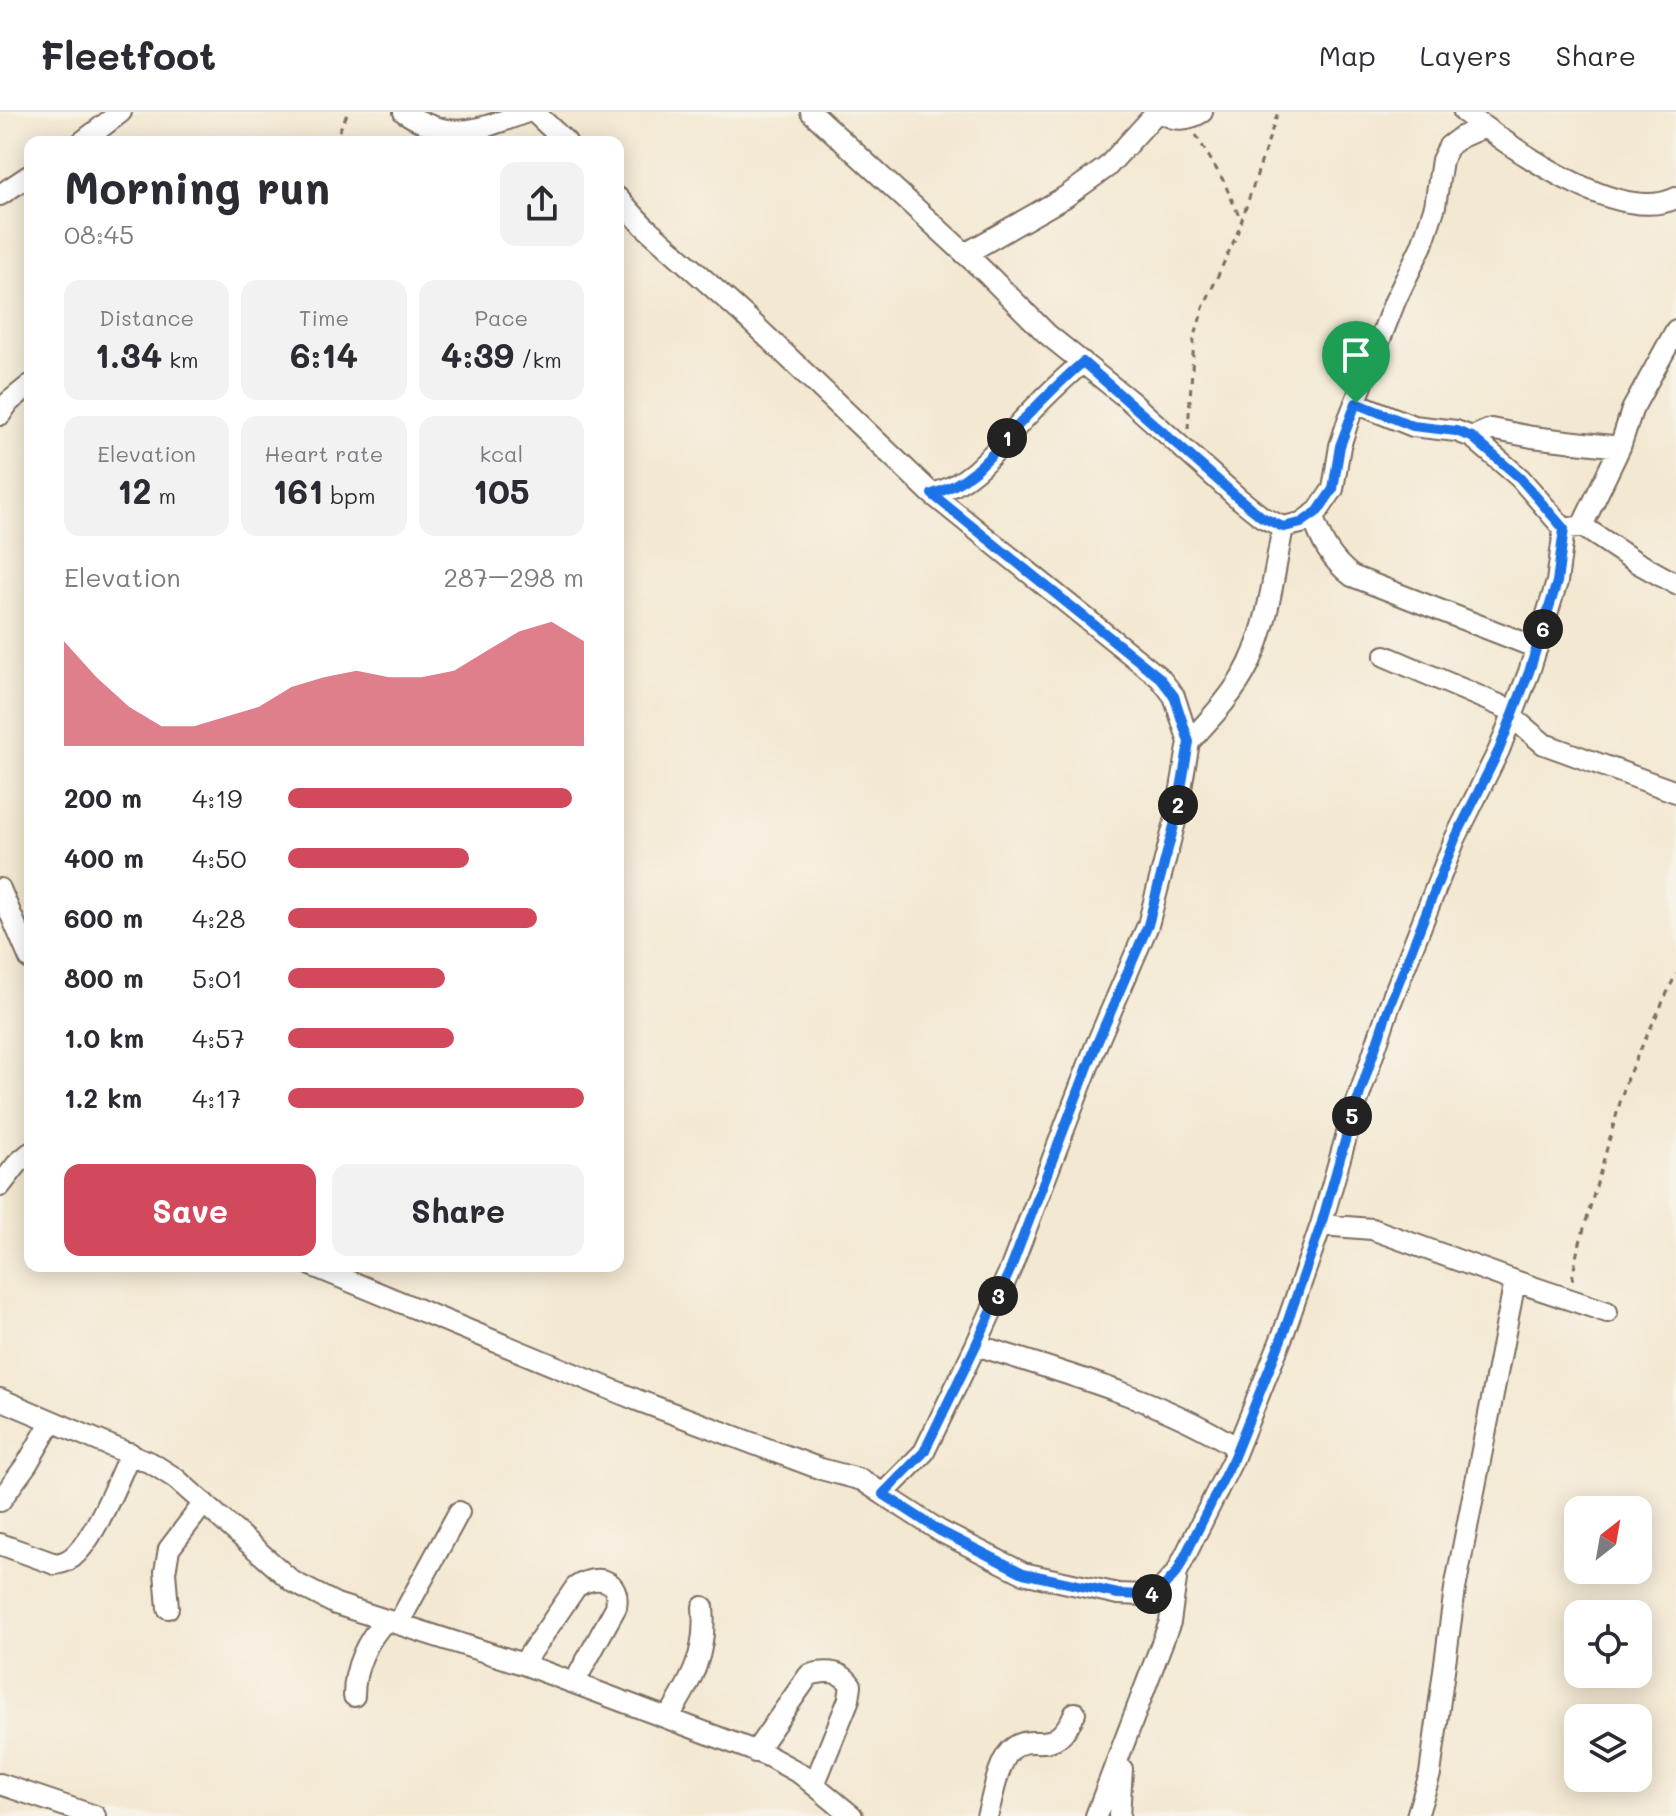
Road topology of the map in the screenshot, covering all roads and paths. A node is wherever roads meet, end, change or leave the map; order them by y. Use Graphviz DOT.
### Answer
graph roads {
  1 [pos="121,112"];
  2 [pos="348,112"];
  3 [pos="404,112"];
  4 [pos="527,112"];
  5 [pos="534,112"];
  6 [pos="811,112"];
  7 [pos="1159,112"];
  8 [pos="1278,112"];
  9 [pos="1464,112"];
  10 [pos="1194,115"];
  11 [pos="1484,127"];
  12 [pos="90,136"];
  13 [pos="337,136"];
  14 [pos="560,136"];
  15 [pos="24,179"];
  16 [pos="0,195"];
  17 [pos="1676,198"];
  18 [pos="624,204"];
  19 [pos="1241,221"];
  20 [pos="965,254"];
  21 [pos="1676,330"];
  22 [pos="1083,362"];
  23 [pos="24,390"];
  24 [pos="1356,403"];
  25 [pos="0,415"];
  26 [pos="1472,437"];
  27 [pos="1620,447"];
  28 [pos="1188,453"];
  29 [pos="932,494"];
  30 [pos="1312,515"];
  31 [pos="1283,527"];
  32 [pos="1573,527"];
  33 [pos="1676,584"];
  34 [pos="1537,648"];
  35 [pos="1385,656"];
  36 [pos="1512,714"];
  37 [pos="1189,742"];
  38 [pos="1676,792"];
  39 [pos="0,889"];
  40 [pos="24,945"];
  41 [pos="1676,974"];
  42 [pos="24,1159"];
  43 [pos="2,1180"];
  44 [pos="1321,1225"];
  45 [pos="328,1272"];
  46 [pos="1515,1281"];
  47 [pos="1569,1300"];
  48 [pos="1607,1312"];
  49 [pos="976,1345"];
  50 [pos="0,1399"];
  51 [pos="52,1421"];
  52 [pos="130,1453"];
  53 [pos="1233,1459"];
  54 [pos="883,1494"];
  55 [pos="0,1501"];
  56 [pos="204,1503"];
  57 [pos="459,1512"];
  58 [pos="0,1544"];
  59 [pos="1177,1572"];
  60 [pos="703,1607"];
  61 [pos="168,1608"];
  62 [pos="392,1622"];
  63 [pos="523,1664"];
  64 [pos="574,1683"];
  65 [pos="354,1696"];
  66 [pos="1075,1713"];
  67 [pos="668,1718"];
  68 [pos="755,1752"];
  69 [pos="1122,1753"];
  70 [pos="0,1784"];
  71 [pos="814,1785"];
  72 [pos="95,1816"];
  73 [pos="852,1816"];
  74 [pos="987,1816"];
  75 [pos="1096,1816"];
  76 [pos="1119,1816"];
  77 [pos="1417,1816"];
  1 -- 12 [label="street"];
  2 -- 13 [label="path"];
  3 -- 4 [label="street"];
  5 -- 14 [label="street"];
  6 -- 20 [label="street"];
  7 -- 10 [label="street"];
  7 -- 20 [label="street"];
  8 -- 19 [label="path"];
  9 -- 11 [label="street"];
  10 -- 19 [label="path"];
  11 -- 17 [label="street"];
  11 -- 24 [label="street"];
  15 -- 16 [label="street"];
  18 -- 29 [label="street"];
  19 -- 28 [label="path"];
  20 -- 22 [label="street"];
  21 -- 27 [label="street"];
  22 -- 28 [label="street"];
  22 -- 29 [label="street"];
  23 -- 25 [label="street"];
  24 -- 26 [label="street"];
  24 -- 30 [label="street"];
  26 -- 27 [label="street"];
  26 -- 32 [label="street"];
  27 -- 32 [label="street"];
  28 -- 31 [label="street"];
  29 -- 37 [label="street"];
  30 -- 31 [label="street"];
  30 -- 34 [label="street"];
  31 -- 37 [label="street"];
  32 -- 33 [label="street"];
  32 -- 34 [label="street"];
  34 -- 36 [label="street"];
  35 -- 36 [label="street"];
  36 -- 38 [label="street"];
  36 -- 44 [label="street"];
  37 -- 49 [label="street"];
  39 -- 40 [label="street"];
  41 -- 47 [label="path"];
  42 -- 43 [label="street"];
  44 -- 46 [label="street"];
  44 -- 53 [label="street"];
  45 -- 54 [label="street"];
  46 -- 47 [label="street"];
  46 -- 77 [label="street"];
  47 -- 48 [label="street"];
  49 -- 53 [label="street"];
  49 -- 54 [label="street"];
  50 -- 51 [label="street"];
  51 -- 52 [label="street"];
  51 -- 55 [label="street"];
  52 -- 56 [label="street"];
  52 -- 58 [label="street"];
  53 -- 59 [label="street"];
  54 -- 59 [label="street"];
  56 -- 61 [label="street"];
  56 -- 62 [label="street"];
  57 -- 62 [label="street"];
  59 -- 69 [label="street"];
  60 -- 67 [label="street"];
  62 -- 63 [label="street"];
  62 -- 65 [label="street"];
  63 -- 64 [label="street"];
  63 -- 64 [label="street"];
  64 -- 67 [label="street"];
  66 -- 74 [label="street"];
  67 -- 68 [label="street"];
  68 -- 71 [label="street"];
  68 -- 71 [label="street"];
  69 -- 75 [label="street"];
  69 -- 76 [label="street"];
  70 -- 72 [label="street"];
  71 -- 73 [label="street"];
}
